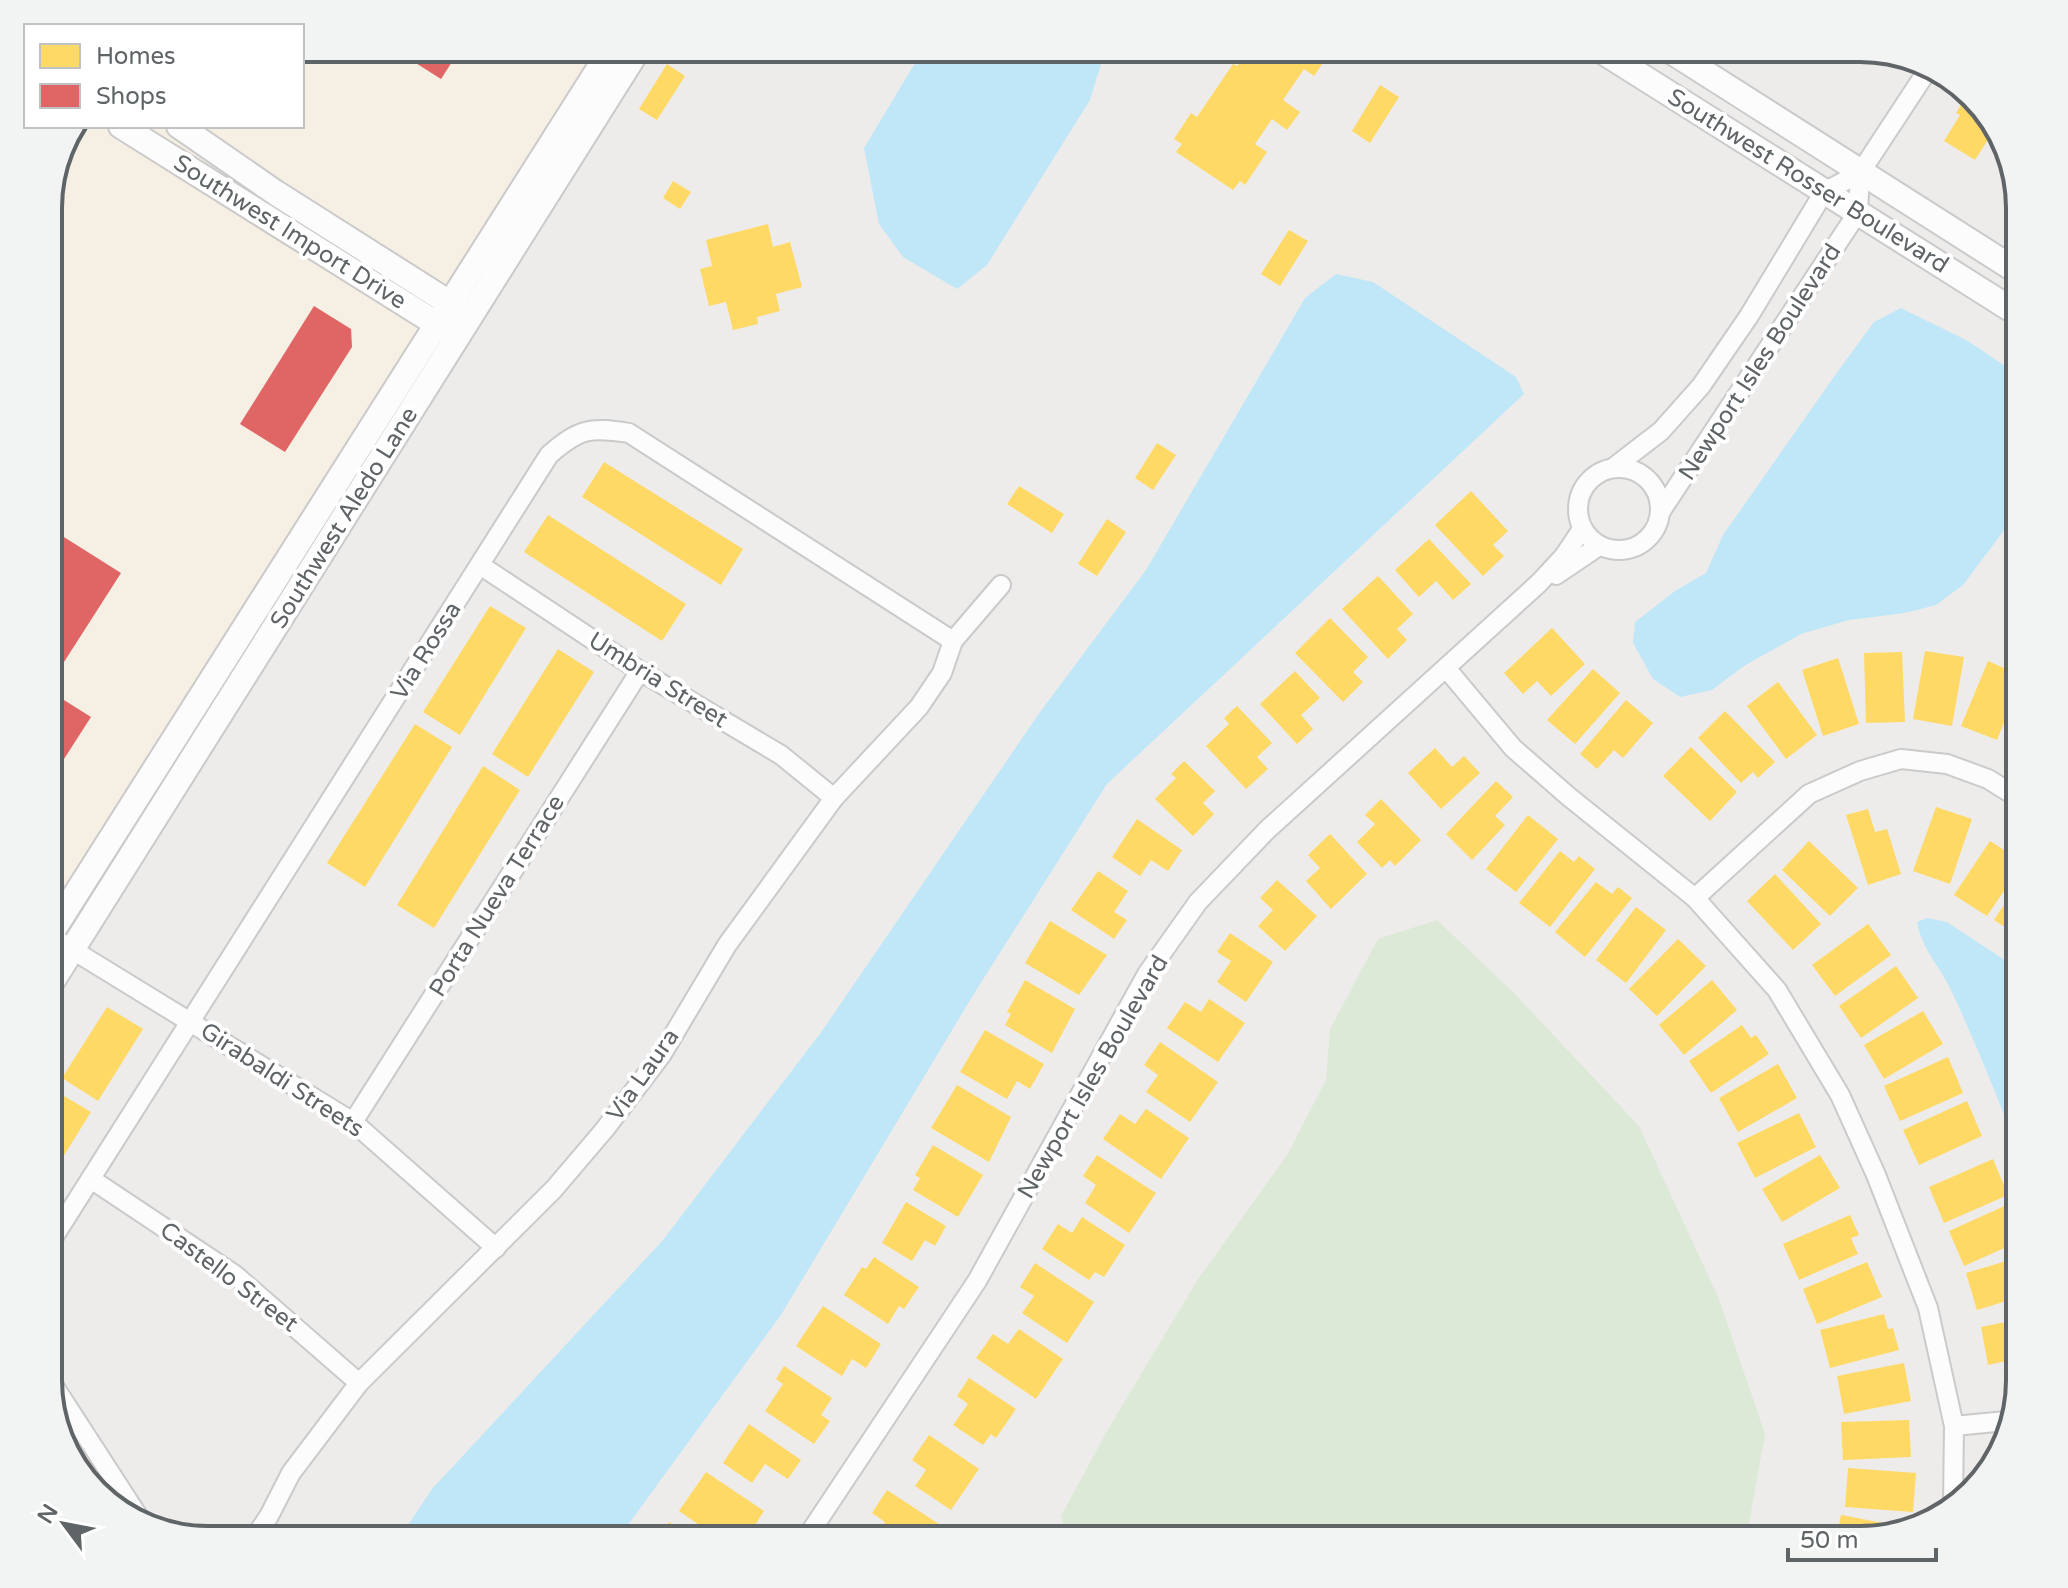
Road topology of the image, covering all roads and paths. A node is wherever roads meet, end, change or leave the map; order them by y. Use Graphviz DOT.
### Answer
graph roads {
  1 [pos="603,62"];
  2 [pos="630,62"];
  3 [pos="1619,62"];
  4 [pos="1688,62"];
  5 [pos="1923,77"];
  6 [pos="124,128"];
  7 [pos="182,128"];
  8 [pos="1860,173"];
  9 [pos="1824,192"];
  10 [pos="1858,212"];
  11 [pos="2006,264"];
  12 [pos="2006,306"];
  13 [pos="443,314"];
  14 [pos="464,327"];
  15 [pos="1613,468"];
  16 [pos="1661,511"];
  17 [pos="1582,529"];
  18 [pos="1599,546"];
  19 [pos="480,565"];
  20 [pos="1539,583"];
  21 [pos="1001,585"];
  22 [pos="953,641"];
  23 [pos="1446,668"];
  24 [pos="640,671"];
  25 [pos="2006,790"];
  26 [pos="834,798"];
  27 [pos="1695,898"];
  28 [pos="62,916"];
  29 [pos="62,944"];
  30 [pos="72,950"];
  31 [pos="62,966"];
  32 [pos="191,1021"];
  33 [pos="353,1122"];
  34 [pos="91,1179"];
  35 [pos="62,1224"];
  36 [pos="496,1248"];
  37 [pos="359,1383"];
  38 [pos="64,1402"];
  39 [pos="2000,1422"];
  40 [pos="1954,1426"];
  41 [pos="1953,1492"];
  42 [pos="129,1502"];
  43 [pos="262,1526"];
  44 [pos="814,1526"];
  1 -- 13 [label="street, Southwest Aledo Lane"];
  2 -- 14 [label="street, Southwest Aledo Lane"];
  3 -- 9 [label="street, Southwest Rosser Boulevard"];
  4 -- 8 [label="street, Southwest Rosser Boulevard"];
  5 -- 8 [label="street"];
  6 -- 13 [label="street, Southwest Import Drive"];
  7 -- 13 [label="street, Southwest Import Drive"];
  8 -- 9 [label="street"];
  8 -- 10 [label="street"];
  8 -- 11 [label="street, Southwest Rosser Boulevard"];
  9 -- 10 [label="street, Southwest Rosser Boulevard"];
  9 -- 15 [label="street, Newport Isles Boulevard"];
  10 -- 12 [label="street, Southwest Rosser Boulevard"];
  10 -- 16 [label="street, Newport Isles Boulevard"];
  13 -- 14 [label="street, Southwest Import Drive"];
  13 -- 28 [label="street, Southwest Aledo Lane"];
  14 -- 30 [label="street, Southwest Aledo Lane"];
  15 -- 16 [label="street"];
  15 -- 17 [label="street"];
  16 -- 18 [label="street"];
  17 -- 18 [label="street"];
  17 -- 20 [label="street, Newport Isles Boulevard"];
  18 -- 20 [label="street, Newport Isles Boulevard"];
  19 -- 22 [label="street, Via Rossa"];
  19 -- 24 [label="street, Umbria Street"];
  19 -- 32 [label="street, Via Rossa"];
  20 -- 23 [label="street, Newport Isles Boulevard"];
  21 -- 22 [label="street, Via Laura"];
  22 -- 26 [label="street, Via Laura"];
  23 -- 27 [label="street"];
  23 -- 44 [label="street, Newport Isles Boulevard"];
  24 -- 26 [label="street, Umbria Street"];
  24 -- 33 [label="street, Porta Nueva Terrace"];
  25 -- 27 [label="street"];
  26 -- 36 [label="street, Via Laura"];
  27 -- 40 [label="street"];
  29 -- 30 [label="street, Girabaldi Streets"];
  30 -- 31 [label="street, Southwest Aledo Lane"];
  30 -- 32 [label="street, Girabaldi Streets"];
  32 -- 33 [label="street, Girabaldi Streets"];
  32 -- 34 [label="street, Via Rossa"];
  33 -- 36 [label="street, Girabaldi Streets"];
  34 -- 35 [label="street, Via Rossa"];
  34 -- 37 [label="street, Castello Street"];
  36 -- 37 [label="street, Via Laura"];
  37 -- 43 [label="street, Via Laura"];
  38 -- 42 [label="street"];
  39 -- 40 [label="street"];
  40 -- 41 [label="street"];
}
